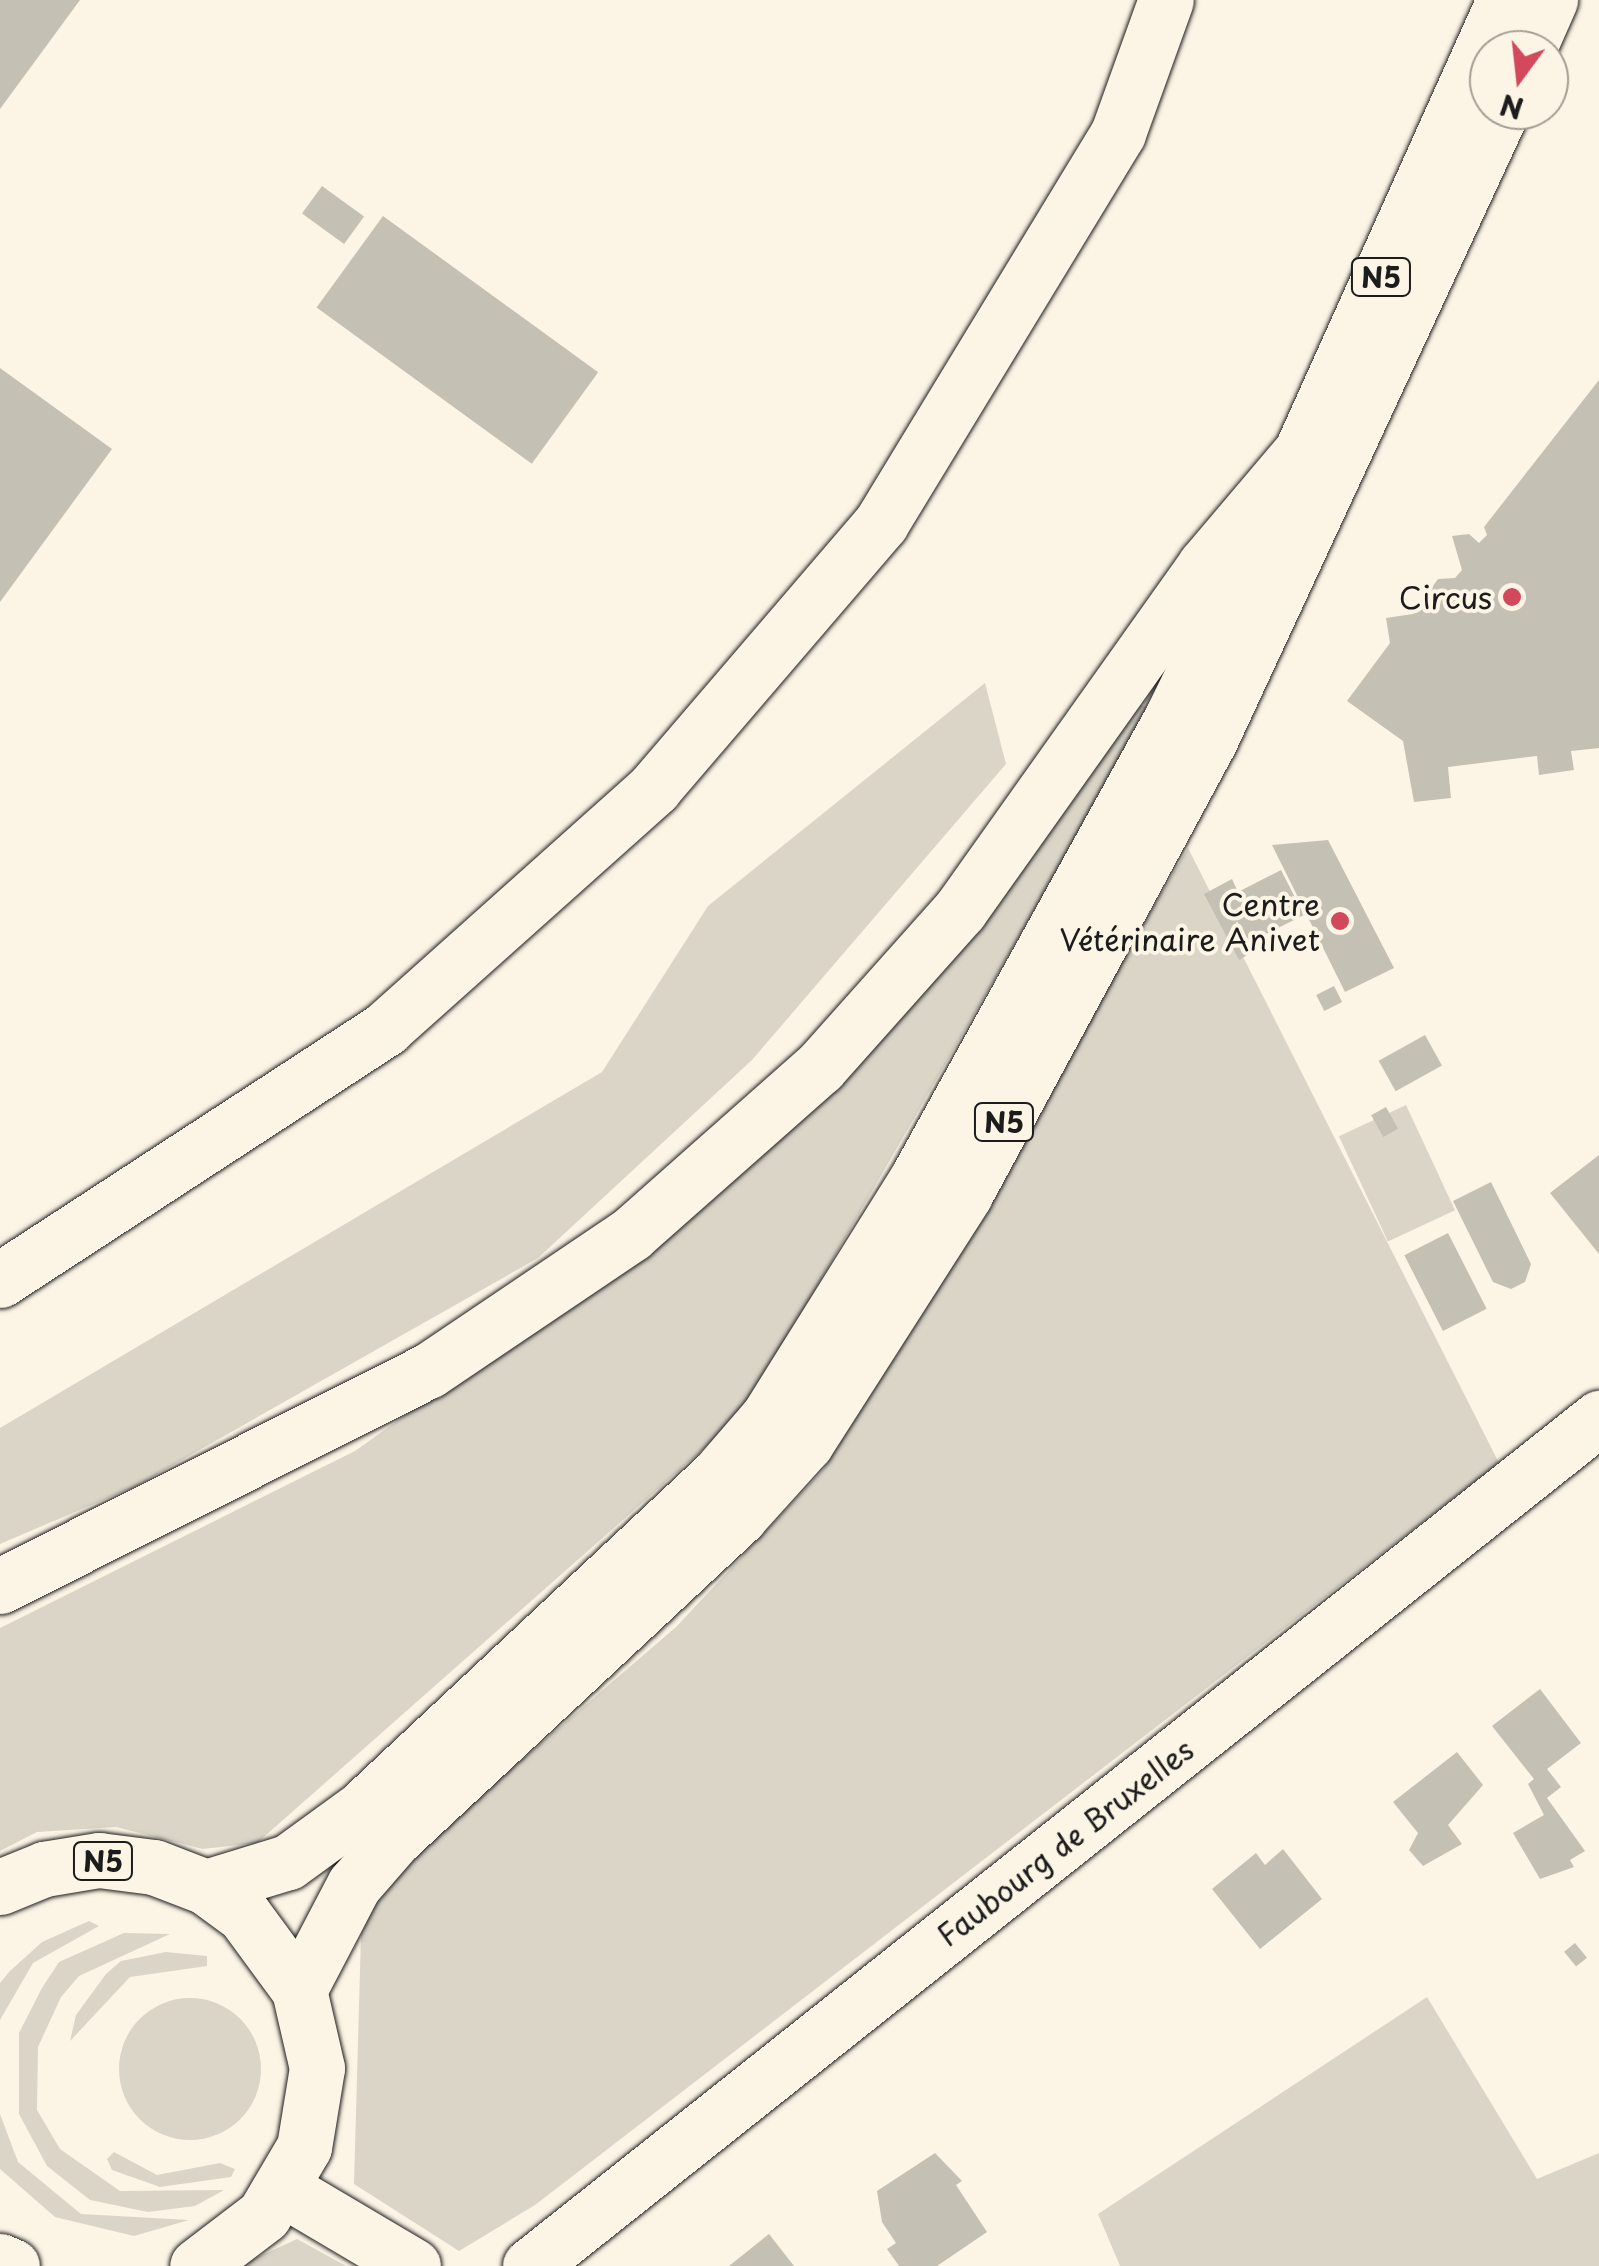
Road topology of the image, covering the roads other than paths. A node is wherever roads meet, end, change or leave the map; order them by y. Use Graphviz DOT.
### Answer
graph roads {
  1 [pos="1166,0"];
  2 [pos="1504,0"];
  3 [pos="1550,0"];
  4 [pos="1537,30"];
  5 [pos="1493,130"];
  6 [pos="1302,452"];
  7 [pos="0,1280"];
  8 [pos="1599,1418"];
  9 [pos="0,1586"];
  10 [pos="0,1887"];
  11 [pos="206,1887"];
  12 [pos="299,1990"];
  13 [pos="282,2189"];
  14 [pos="0,2261"];
  15 [pos="12,2266"];
  16 [pos="197,2266"];
  17 [pos="413,2266"];
  18 [pos="530,2266"];
  1 -- 7 [label="main road"];
  2 -- 6 [label="main road, N5"];
  3 -- 4 [label="main road"];
  5 -- 12 [label="main road, N5"];
  6 -- 9 [label="main road"];
  6 -- 11 [label="main road, N5"];
  8 -- 18 [label="main road, Faubourg de Bruxelles"];
  10 -- 11 [label="main road, N5"];
  11 -- 12 [label="main road, N5"];
  12 -- 13 [label="main road, N5"];
  13 -- 16 [label="main road, N5"];
  13 -- 17 [label="main road"];
  14 -- 15 [label="main road"];
}
